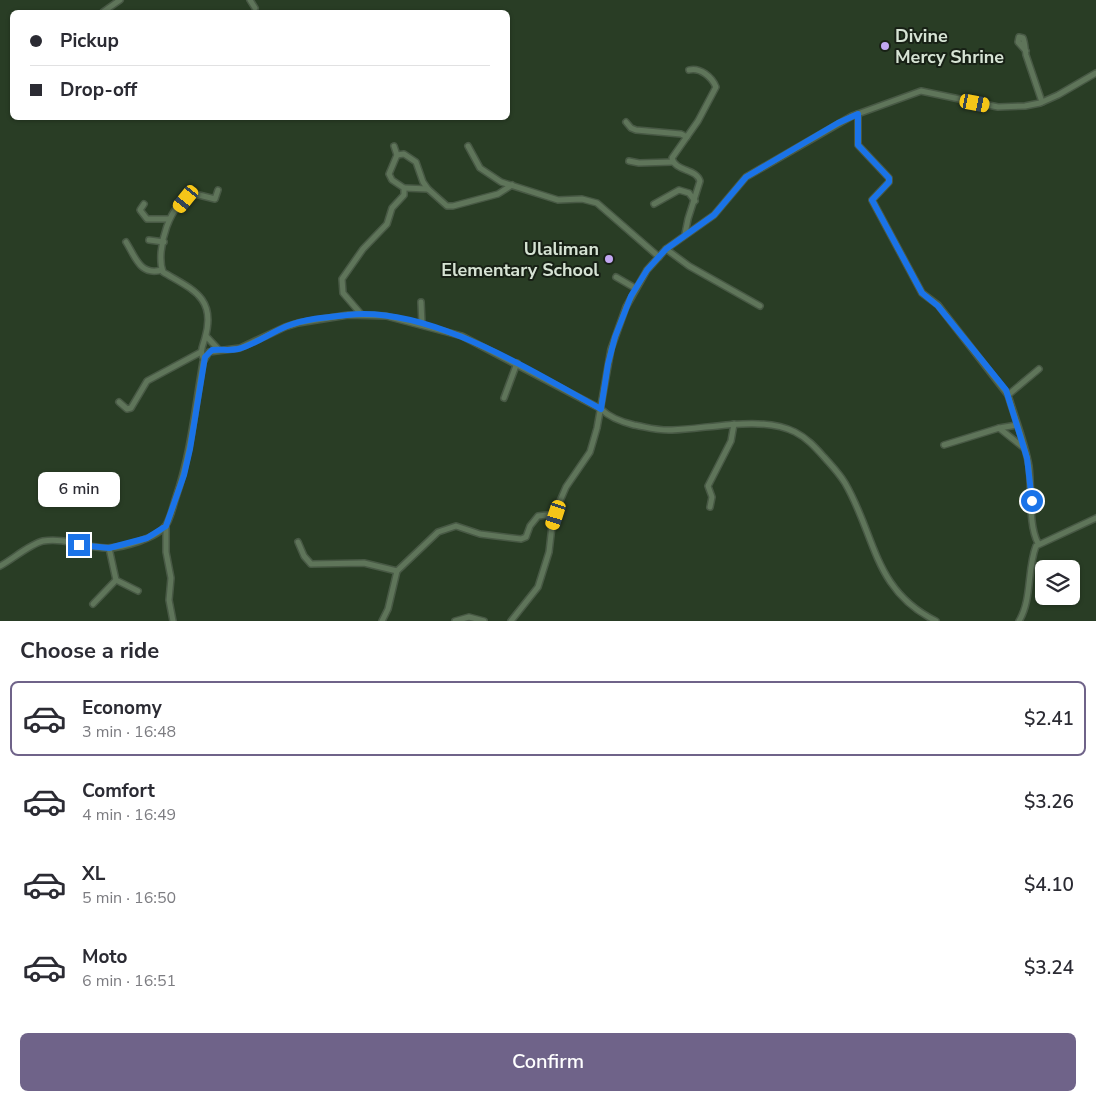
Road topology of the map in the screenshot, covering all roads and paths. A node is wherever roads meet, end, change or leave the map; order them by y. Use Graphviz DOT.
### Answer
graph roads {
  1 [pos="120,0"];
  2 [pos="250,0"];
  3 [pos="255,8"];
  4 [pos="106,10"];
  5 [pos="1026,51"];
  6 [pos="689,70"];
  7 [pos="1096,73"];
  8 [pos="1042,102"];
  9 [pos="858,114"];
  10 [pos="626,122"];
  11 [pos="687,137"];
  12 [pos="394,146"];
  13 [pos="468,146"];
  14 [pos="397,155"];
  15 [pos="629,160"];
  16 [pos="673,162"];
  17 [pos="512,185"];
  18 [pos="404,188"];
  19 [pos="428,189"];
  20 [pos="218,190"];
  21 [pos="695,201"];
  22 [pos="144,204"];
  23 [pos="654,204"];
  24 [pos="169,220"];
  25 [pos="685,234"];
  26 [pos="148,240"];
  27 [pos="126,242"];
  28 [pos="164,242"];
  29 [pos="666,249"];
  30 [pos="659,257"];
  31 [pos="162,270"];
  32 [pos="616,277"];
  33 [pos="635,288"];
  34 [pos="421,302"];
  35 [pos="760,306"];
  36 [pos="361,314"];
  37 [pos="422,324"];
  38 [pos="206,336"];
  39 [pos="220,350"];
  40 [pos="200,352"];
  41 [pos="204,360"];
  42 [pos="516,363"];
  43 [pos="1039,368"];
  44 [pos="1008,395"];
  45 [pos="504,398"];
  46 [pos="120,402"];
  47 [pos="601,409"];
  48 [pos="734,424"];
  49 [pos="1017,425"];
  50 [pos="999,428"];
  51 [pos="944,445"];
  52 [pos="1024,448"];
  53 [pos="710,507"];
  54 [pos="556,514"];
  55 [pos="1096,518"];
  56 [pos="166,526"];
  57 [pos="298,542"];
  58 [pos="1038,543"];
  59 [pos="109,548"];
  60 [pos="0,566"];
  61 [pos="397,571"];
  62 [pos="116,580"];
  63 [pos="138,591"];
  64 [pos="93,604"];
  65 [pos="173,621"];
  66 [pos="382,621"];
  67 [pos="455,621"];
  68 [pos="484,621"];
  69 [pos="511,621"];
  70 [pos="936,621"];
  71 [pos="1019,621"];
  1 -- 4 [label="street"];
  2 -- 3 [label="street"];
  5 -- 8 [label="street"];
  6 -- 11 [label="street"];
  7 -- 8 [label="street"];
  8 -- 9 [label="street"];
  9 -- 25 [label="street"];
  9 -- 44 [label="street"];
  10 -- 11 [label="street"];
  11 -- 16 [label="street"];
  12 -- 14 [label="street"];
  13 -- 17 [label="street"];
  14 -- 18 [label="street"];
  14 -- 19 [label="street"];
  15 -- 16 [label="street"];
  16 -- 21 [label="street"];
  17 -- 19 [label="street"];
  17 -- 30 [label="street"];
  18 -- 19 [label="street"];
  18 -- 36 [label="street"];
  20 -- 24 [label="street"];
  21 -- 23 [label="street"];
  21 -- 25 [label="street"];
  22 -- 24 [label="street"];
  24 -- 28 [label="street"];
  25 -- 29 [label="street"];
  26 -- 28 [label="street"];
  27 -- 31 [label="street"];
  28 -- 31 [label="street"];
  29 -- 30 [label="street"];
  29 -- 35 [label="street"];
  30 -- 33 [label="street"];
  31 -- 38 [label="street"];
  32 -- 33 [label="street"];
  33 -- 47 [label="street"];
  34 -- 37 [label="street"];
  36 -- 37 [label="street"];
  36 -- 39 [label="street"];
  37 -- 42 [label="street"];
  38 -- 39 [label="street"];
  38 -- 40 [label="street"];
  39 -- 41 [label="street"];
  40 -- 41 [label="street"];
  40 -- 46 [label="street"];
  41 -- 56 [label="street"];
  42 -- 45 [label="street"];
  42 -- 47 [label="street"];
  43 -- 44 [label="street"];
  44 -- 49 [label="street"];
  47 -- 48 [label="street"];
  47 -- 54 [label="street"];
  48 -- 53 [label="street"];
  48 -- 70 [label="street"];
  49 -- 50 [label="street"];
  49 -- 52 [label="street"];
  50 -- 51 [label="street"];
  50 -- 52 [label="street"];
  52 -- 58 [label="street"];
  54 -- 61 [label="street"];
  54 -- 69 [label="street"];
  55 -- 58 [label="street"];
  56 -- 59 [label="street"];
  56 -- 65 [label="street"];
  57 -- 61 [label="street"];
  58 -- 71 [label="street"];
  59 -- 60 [label="street"];
  59 -- 62 [label="street"];
  61 -- 66 [label="street"];
  62 -- 63 [label="street"];
  62 -- 64 [label="street"];
  67 -- 68 [label="street"];
}
